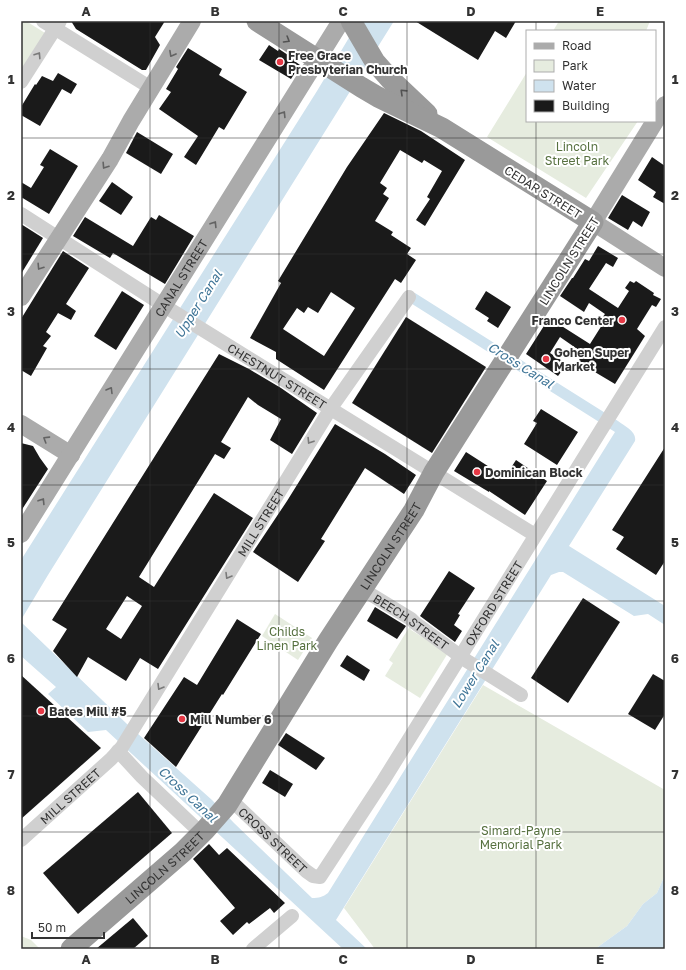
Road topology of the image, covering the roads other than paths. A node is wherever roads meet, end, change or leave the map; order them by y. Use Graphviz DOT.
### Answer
graph roads {
  1 [pos="43,21"];
  2 [pos="192,21"];
  3 [pos="257,21"];
  4 [pos="348,22"];
  5 [pos="58,25"];
  6 [pos="321,63"];
  7 [pos="21,82"];
  8 [pos="152,88"];
  9 [pos="665,105"];
  10 [pos="656,119"];
  11 [pos="654,122"];
  12 [pos="442,128"];
  13 [pos="21,214"];
  14 [pos="592,222"];
  15 [pos="59,238"];
  16 [pos="665,268"];
  17 [pos="21,297"];
  18 [pos="409,297"];
  19 [pos="169,308"];
  20 [pos="665,327"];
  21 [pos="331,408"];
  22 [pos="21,424"];
  23 [pos="71,455"];
  24 [pos="434,472"];
  25 [pos="21,534"];
  26 [pos="535,535"];
  27 [pos="362,589"];
  28 [pos="463,658"];
  29 [pos="521,695"];
  30 [pos="120,749"];
  31 [pos="229,803"];
  32 [pos="204,832"];
  33 [pos="21,840"];
  34 [pos="318,877"];
  35 [pos="292,916"];
  36 [pos="72,949"];
  37 [pos="253,949"];
  1 -- 5 [label="street"];
  2 -- 8 [label="main road, one-way"];
  3 -- 6 [label="highway, CEDAR STREET, one-way"];
  4 -- 6 [label="main road, CANAL STREET"];
  12 -- 4 [label="highway, CEDAR STREET, one-way"];
  7 -- 5 [label="street, one-way"];
  5 -- 8 [label="street"];
  6 -- 12 [label="highway, CEDAR STREET"];
  19 -- 6 [label="main road, CANAL STREET, one-way"];
  8 -- 15 [label="main road, one-way"];
  9 -- 10 [label="main road, LINCOLN STREET"];
  11 -- 14 [label="main road, LINCOLN STREET"];
  12 -- 14 [label="highway, CEDAR STREET"];
  13 -- 15 [label="street, CHESTNUT STREET"];
  14 -- 16 [label="main road, CEDAR STREET"];
  14 -- 24 [label="highway, LINCOLN STREET"];
  15 -- 17 [label="main road, one-way"];
  15 -- 19 [label="street, CHESTNUT STREET"];
  18 -- 21 [label="street, MILL STREET"];
  19 -- 21 [label="street, CHESTNUT STREET"];
  23 -- 19 [label="main road, CANAL STREET, one-way"];
  20 -- 26 [label="street, OXFORD STREET"];
  21 -- 24 [label="street, CHESTNUT STREET"];
  21 -- 30 [label="street, MILL STREET, one-way"];
  23 -- 22 [label="main road, one-way"];
  25 -- 23 [label="main road, CANAL STREET, one-way"];
  24 -- 26 [label="street, CHESTNUT STREET"];
  24 -- 27 [label="highway, LINCOLN STREET"];
  26 -- 28 [label="street, OXFORD STREET"];
  27 -- 28 [label="street, BEECH STREET"];
  27 -- 31 [label="highway, LINCOLN STREET"];
  28 -- 29 [label="street, BEECH STREET"];
  28 -- 34 [label="street, OXFORD STREET"];
  30 -- 32 [label="street"];
  30 -- 33 [label="street, MILL STREET"];
  31 -- 32 [label="highway, LINCOLN STREET"];
  31 -- 34 [label="street, CROSS STREET"];
  32 -- 36 [label="highway, LINCOLN STREET"];
  35 -- 37 [label="street"];
}
